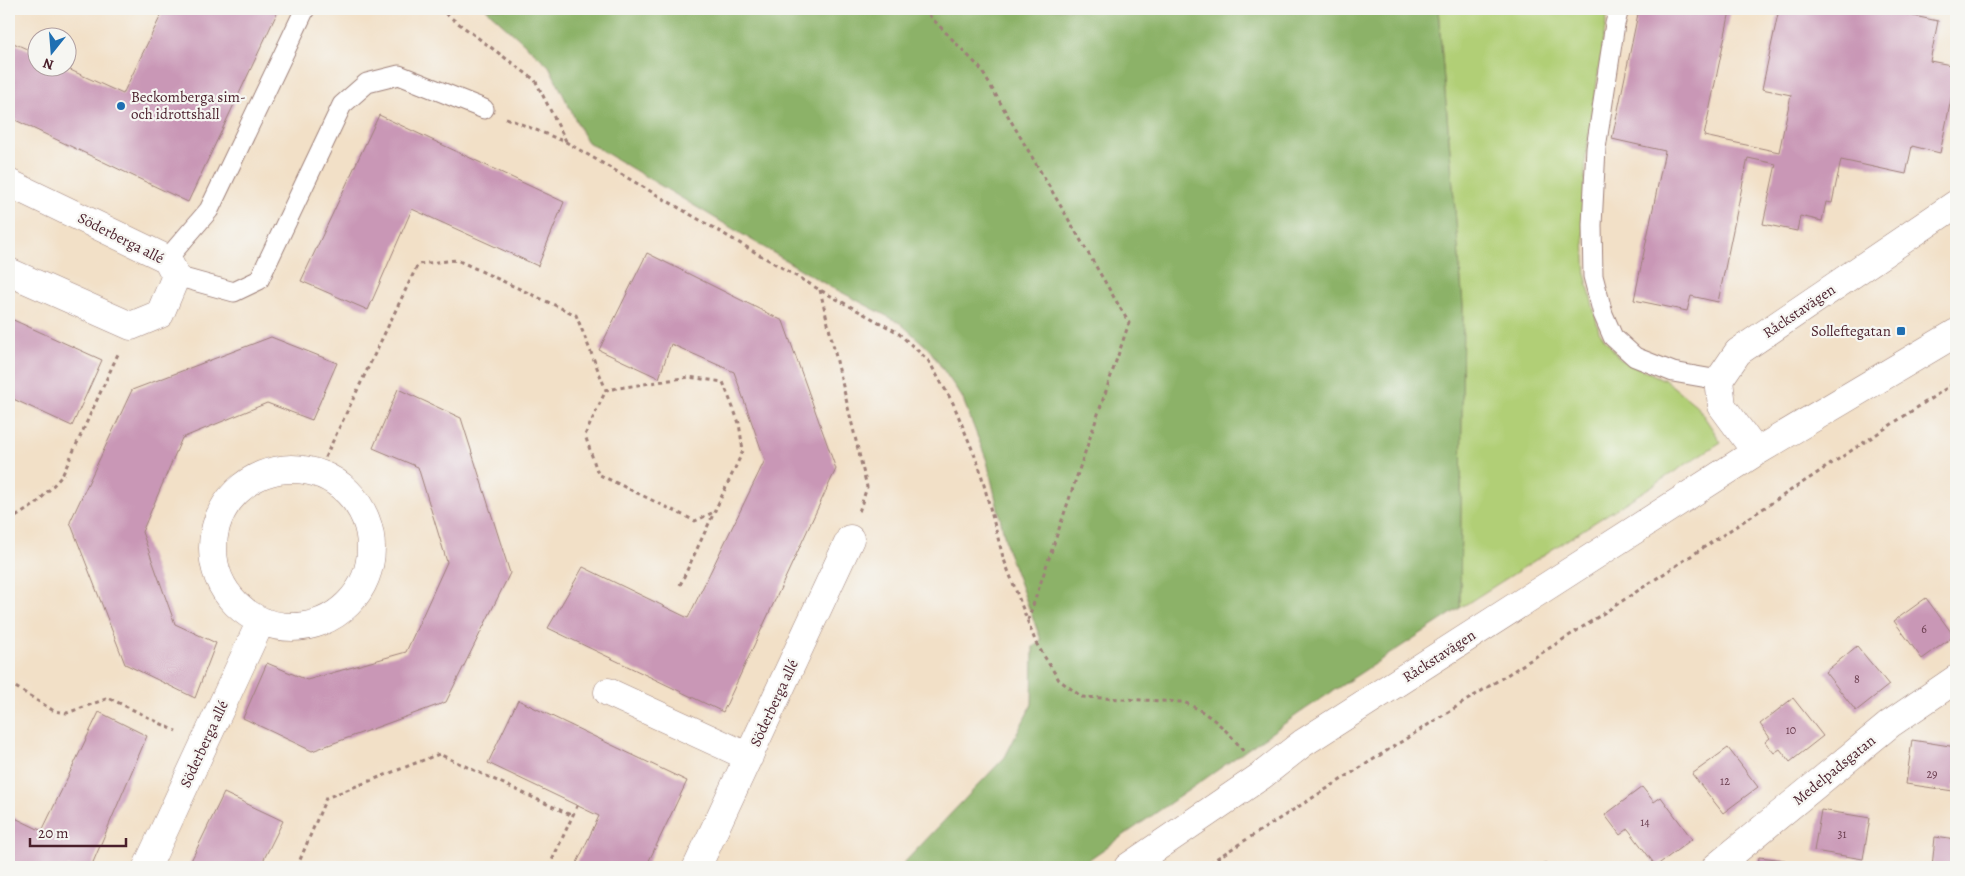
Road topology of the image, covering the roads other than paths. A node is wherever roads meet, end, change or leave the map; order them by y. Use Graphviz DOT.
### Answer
graph roads {
  1 [pos="305,9"];
  2 [pos="1619,9"];
  3 [pos="484,110"];
  4 [pos="9,183"];
  5 [pos="1956,204"];
  6 [pos="171,267"];
  7 [pos="9,272"];
  8 [pos="1956,333"];
  9 [pos="1719,380"];
  10 [pos="1756,452"];
  11 [pos="850,539"];
  12 [pos="261,622"];
  13 [pos="1956,679"];
  14 [pos="608,692"];
  15 [pos="749,757"];
  16 [pos="147,867"];
  17 [pos="697,867"];
  18 [pos="1128,867"];
  19 [pos="1716,867"];
  1 -- 6 [label="lane"];
  2 -- 9 [label="lane"];
  3 -- 6 [label="lane"];
  4 -- 6 [label="street, Söderberga allé"];
  5 -- 9 [label="street, Råckstavägen"];
  6 -- 7 [label="street, Söderberga allé"];
  8 -- 10 [label="street, Råckstavägen"];
  9 -- 10 [label="street"];
  10 -- 18 [label="street, Råckstavägen"];
  11 -- 15 [label="street, Söderberga allé"];
  12 -- 12 [label="street"];
  12 -- 16 [label="street, Söderberga allé"];
  13 -- 19 [label="street, Medelpadsgatan"];
  14 -- 15 [label="street"];
  15 -- 17 [label="street, Söderberga allé"];
}
